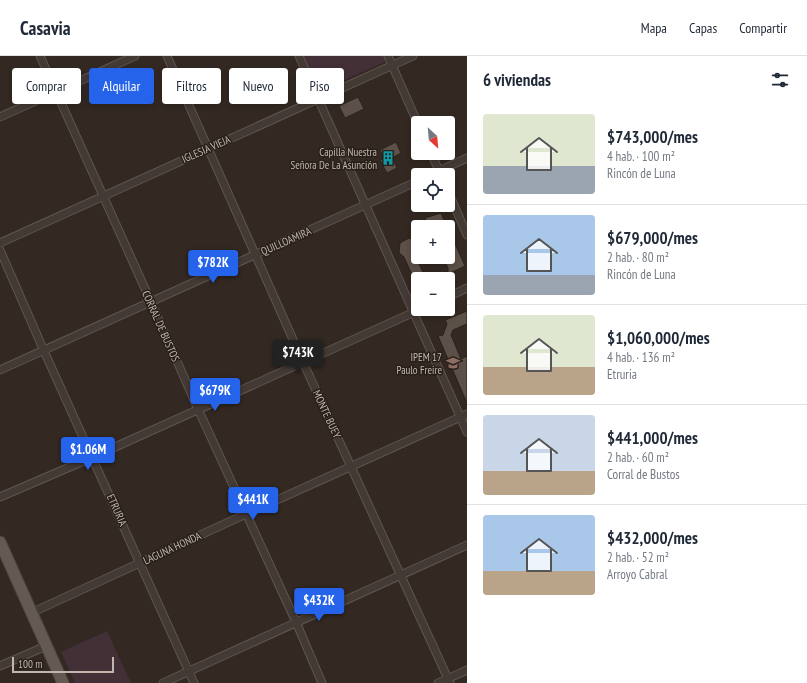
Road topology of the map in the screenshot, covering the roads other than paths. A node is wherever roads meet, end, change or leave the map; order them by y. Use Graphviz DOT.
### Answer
graph roads {
  1 [pos="40,56"];
  2 [pos="135,56"];
  3 [pos="167,56"];
  4 [pos="299,56"];
  5 [pos="388,56"];
  6 [pos="413,56"];
  7 [pos="392,65"];
  8 [pos="45,68"];
  9 [pos="304,68"];
  10 [pos="81,81"];
  11 [pos="344,87"];
  12 [pos="29,104"];
  13 [pos="61,104"];
  14 [pos="307,104"];
  15 [pos="320,104"];
  16 [pos="414,116"];
  17 [pos="0,117"];
  18 [pos="208,148"];
  19 [pos="467,158"];
  20 [pos="449,168"];
  21 [pos="411,184"];
  22 [pos="104,197"];
  23 [pos="366,204"];
  24 [pos="455,207"];
  25 [pos="467,235"];
  26 [pos="0,243"];
  27 [pos="0,250"];
  28 [pos="255,254"];
  29 [pos="467,288"];
  30 [pos="455,294"];
  31 [pos="151,302"];
  32 [pos="411,308"];
  33 [pos="411,314"];
  34 [pos="414,316"];
  35 [pos="44,351"];
  36 [pos="303,362"];
  37 [pos="0,370"];
  38 [pos="198,409"];
  39 [pos="464,416"];
  40 [pos="467,432"];
  41 [pos="93,458"];
  42 [pos="351,467"];
  43 [pos="0,497"];
  44 [pos="246,514"];
  45 [pos="0,542"];
  46 [pos="467,545"];
  47 [pos="3,558"];
  48 [pos="140,563"];
  49 [pos="401,575"];
  50 [pos="31,613"];
  51 [pos="296,622"];
  52 [pos="46,646"];
  53 [pos="0,666"];
  54 [pos="467,670"];
  55 [pos="188,671"];
  56 [pos="449,681"];
  57 [pos="63,683"];
  58 [pos="163,683"];
  59 [pos="194,683"];
  60 [pos="322,683"];
  61 [pos="438,683"];
  1 -- 8 [label="street, CORRAL DE BUSTOS"];
  2 -- 10 [label="street"];
  3 -- 18 [label="street, MONTE BUEY"];
  4 -- 9 [label="street"];
  5 -- 7 [label="street"];
  6 -- 7 [label="street, IGLESIA VIEJA"];
  7 -- 11 [label="street, IGLESIA VIEJA"];
  7 -- 16 [label="street"];
  12 -- 17 [label="street"];
  13 -- 22 [label="street, CORRAL DE BUSTOS"];
  14 -- 18 [label="street, IGLESIA VIEJA"];
  15 -- 23 [label="street"];
  18 -- 22 [label="street, IGLESIA VIEJA"];
  18 -- 28 [label="street, MONTE BUEY"];
  19 -- 20 [label="street"];
  21 -- 23 [label="street, QUILLOAMIRA"];
  22 -- 26 [label="street, IGLESIA VIEJA"];
  22 -- 31 [label="street, CORRAL DE BUSTOS"];
  23 -- 28 [label="street, QUILLOAMIRA"];
  23 -- 32 [label="street"];
  24 -- 25 [label="street"];
  27 -- 35 [label="street, ETRURIA"];
  28 -- 31 [label="street, QUILLOAMIRA"];
  28 -- 36 [label="street, MONTE BUEY"];
  29 -- 30 [label="street"];
  31 -- 35 [label="street, QUILLOAMIRA"];
  31 -- 38 [label="street, CORRAL DE BUSTOS"];
  33 -- 36 [label="street"];
  34 -- 39 [label="street"];
  35 -- 37 [label="street, QUILLOAMIRA"];
  35 -- 41 [label="street, ETRURIA"];
  36 -- 38 [label="street"];
  36 -- 42 [label="street, MONTE BUEY"];
  38 -- 41 [label="street"];
  38 -- 44 [label="street, CORRAL DE BUSTOS"];
  39 -- 40 [label="street"];
  39 -- 42 [label="street, LAGUNA HONDA"];
  41 -- 43 [label="street"];
  41 -- 48 [label="street, ETRURIA"];
  42 -- 44 [label="street, LAGUNA HONDA"];
  42 -- 49 [label="street, MONTE BUEY"];
  44 -- 48 [label="street, LAGUNA HONDA"];
  44 -- 51 [label="street, CORRAL DE BUSTOS"];
  45 -- 47 [label="main road"];
  46 -- 49 [label="street"];
  47 -- 50 [label="main road"];
  48 -- 50 [label="street, LAGUNA HONDA"];
  48 -- 55 [label="street, ETRURIA"];
  49 -- 51 [label="street"];
  49 -- 56 [label="street, MONTE BUEY"];
  50 -- 52 [label="main road"];
  51 -- 55 [label="street"];
  51 -- 60 [label="street, CORRAL DE BUSTOS"];
  52 -- 53 [label="street"];
  52 -- 57 [label="main road"];
  54 -- 56 [label="street"];
  55 -- 58 [label="street"];
  55 -- 59 [label="street, ETRURIA"];
  56 -- 61 [label="street"];
}
